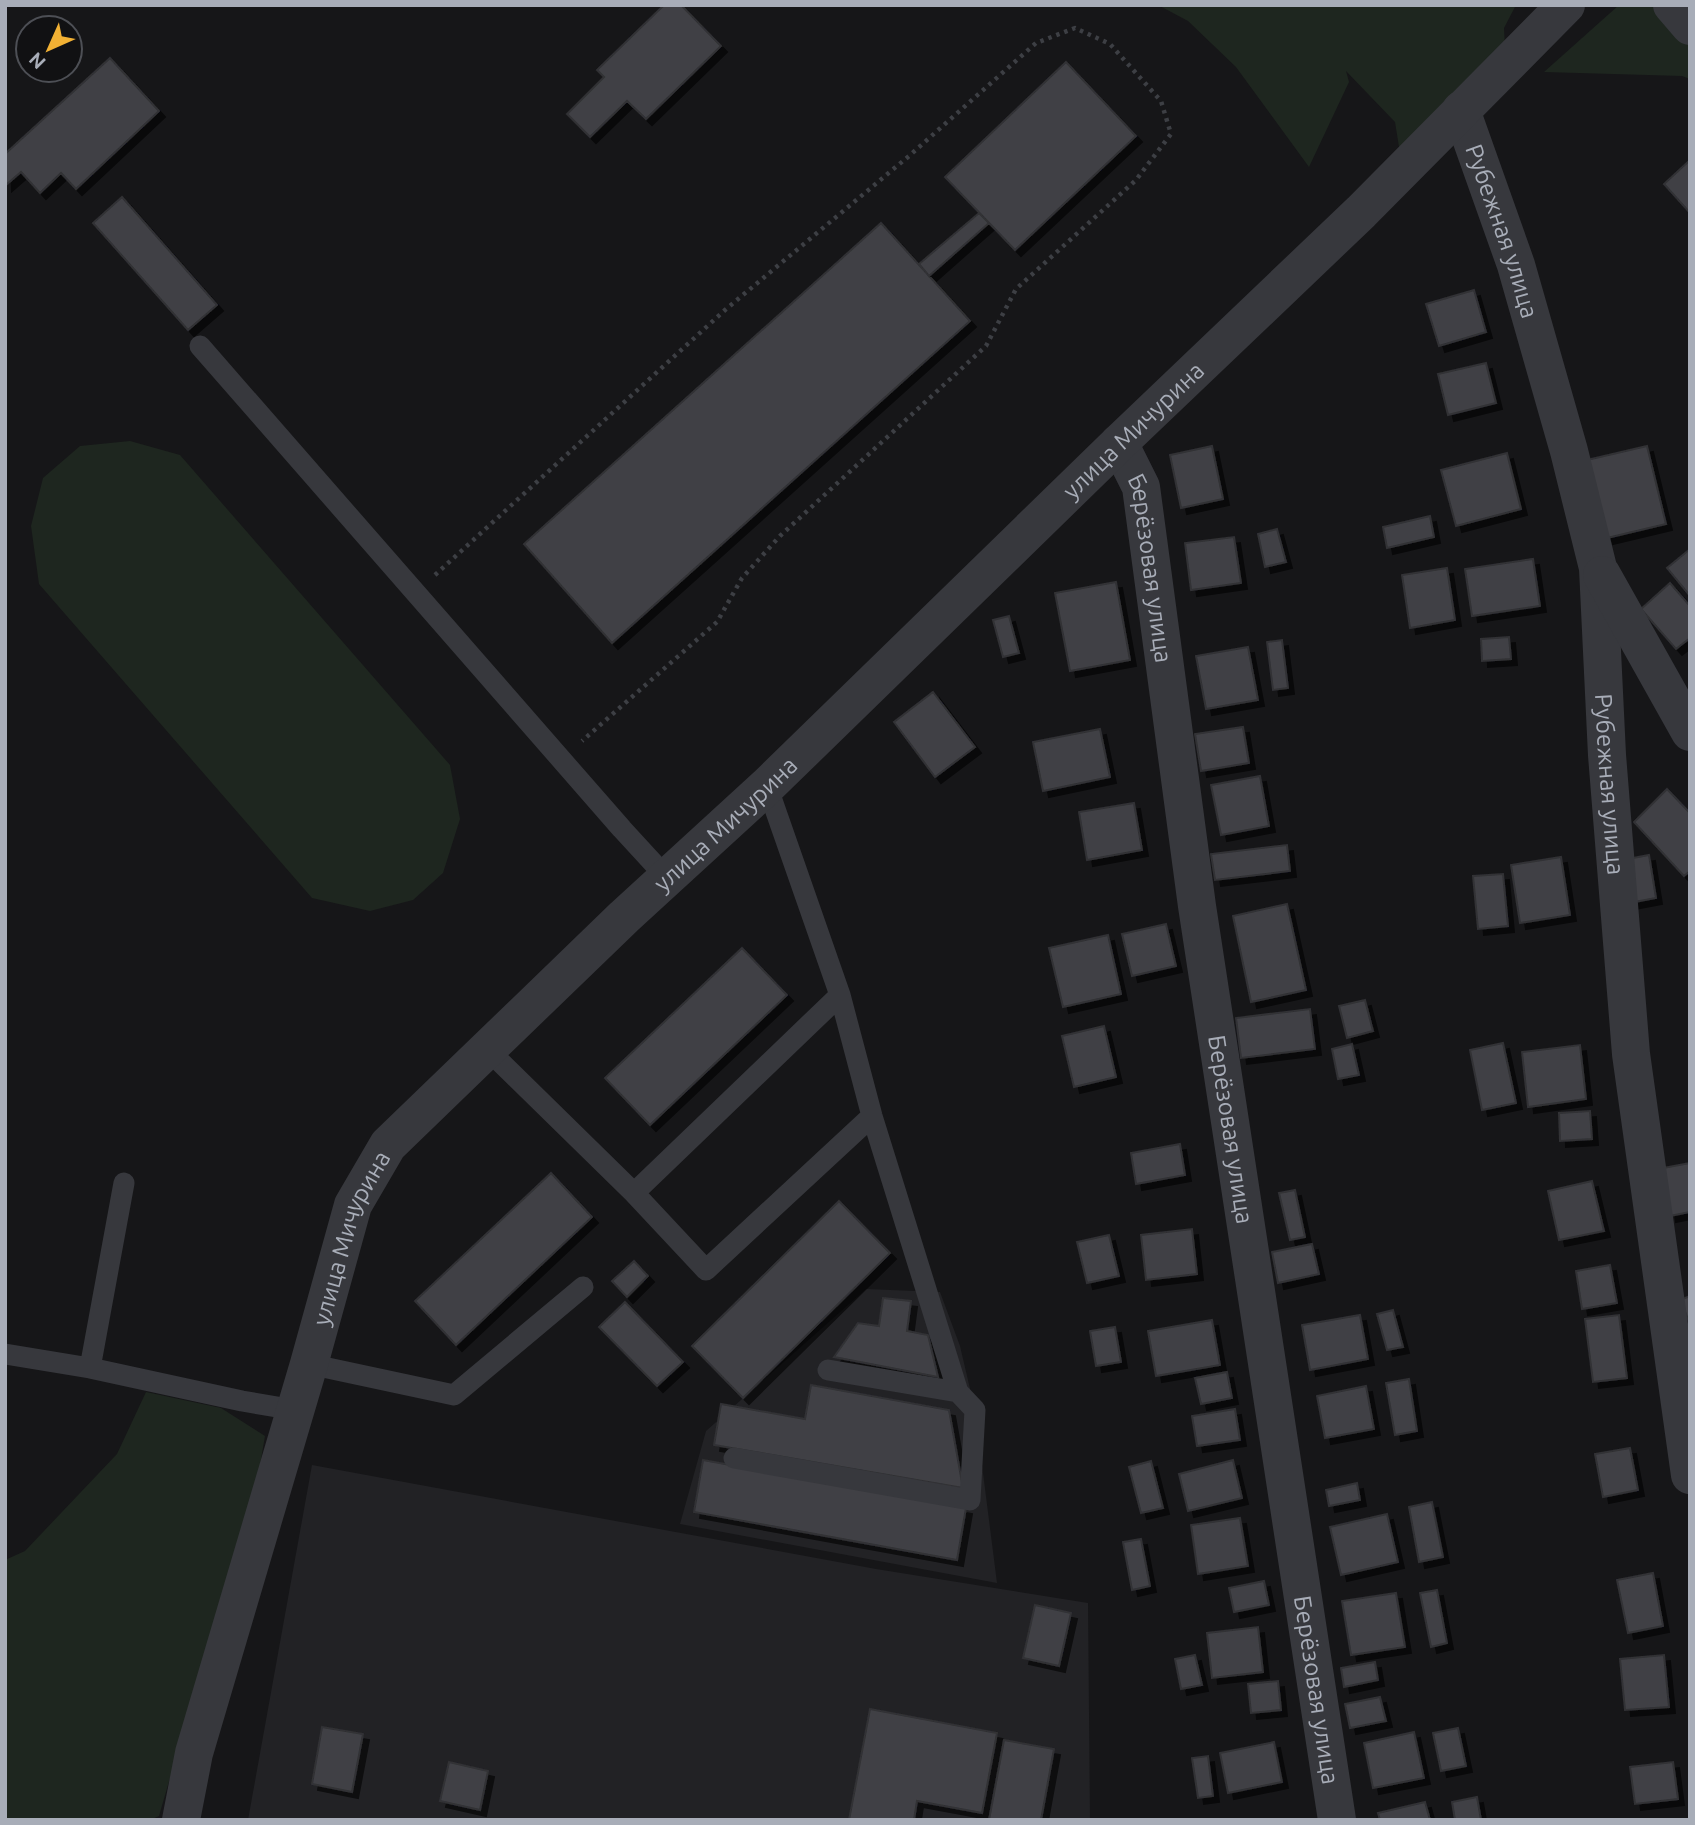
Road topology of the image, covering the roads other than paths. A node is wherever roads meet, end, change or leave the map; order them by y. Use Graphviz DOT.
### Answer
graph roads {
  1 [pos="1566,5"];
  2 [pos="1672,5"];
  3 [pos="1690,26"];
  4 [pos="1461,110"];
  5 [pos="200,346"];
  6 [pos="1119,443"];
  7 [pos="1598,568"];
  8 [pos="1690,732"];
  9 [pos="767,786"];
  10 [pos="667,878"];
  11 [pos="839,995"];
  12 [pos="487,1049"];
  13 [pos="872,1116"];
  14 [pos="124,1183"];
  15 [pos="634,1193"];
  16 [pos="583,1287"];
  17 [pos="5,1354"];
  18 [pos="309,1364"];
  19 [pos="90,1368"];
  20 [pos="828,1370"];
  21 [pos="958,1392"];
  22 [pos="295,1410"];
  23 [pos="734,1458"];
  24 [pos="1690,1475"];
  25 [pos="181,1820"];
  26 [pos="1337,1820"];
  1 -- 4 [label="street, улица Мичурина"];
  2 -- 3 [label="street"];
  4 -- 6 [label="street, улица Мичурина"];
  4 -- 7 [label="street, Рубежная улица"];
  5 -- 10 [label="lane"];
  6 -- 9 [label="street, улица Мичурина"];
  6 -- 26 [label="street, Берёзовая улица"];
  7 -- 8 [label="street"];
  7 -- 24 [label="street, Рубежная улица"];
  9 -- 10 [label="street, улица Мичурина"];
  9 -- 11 [label="lane"];
  10 -- 12 [label="street, улица Мичурина"];
  11 -- 13 [label="lane"];
  11 -- 15 [label="lane"];
  12 -- 15 [label="lane"];
  12 -- 18 [label="street, улица Мичурина"];
  13 -- 15 [label="lane"];
  13 -- 21 [label="lane"];
  14 -- 19 [label="lane"];
  16 -- 18 [label="lane"];
  17 -- 19 [label="lane"];
  18 -- 22 [label="street, улица Мичурина"];
  19 -- 22 [label="lane"];
  20 -- 21 [label="lane"];
  21 -- 23 [label="lane"];
  22 -- 25 [label="street, улица Мичурина"];
}
